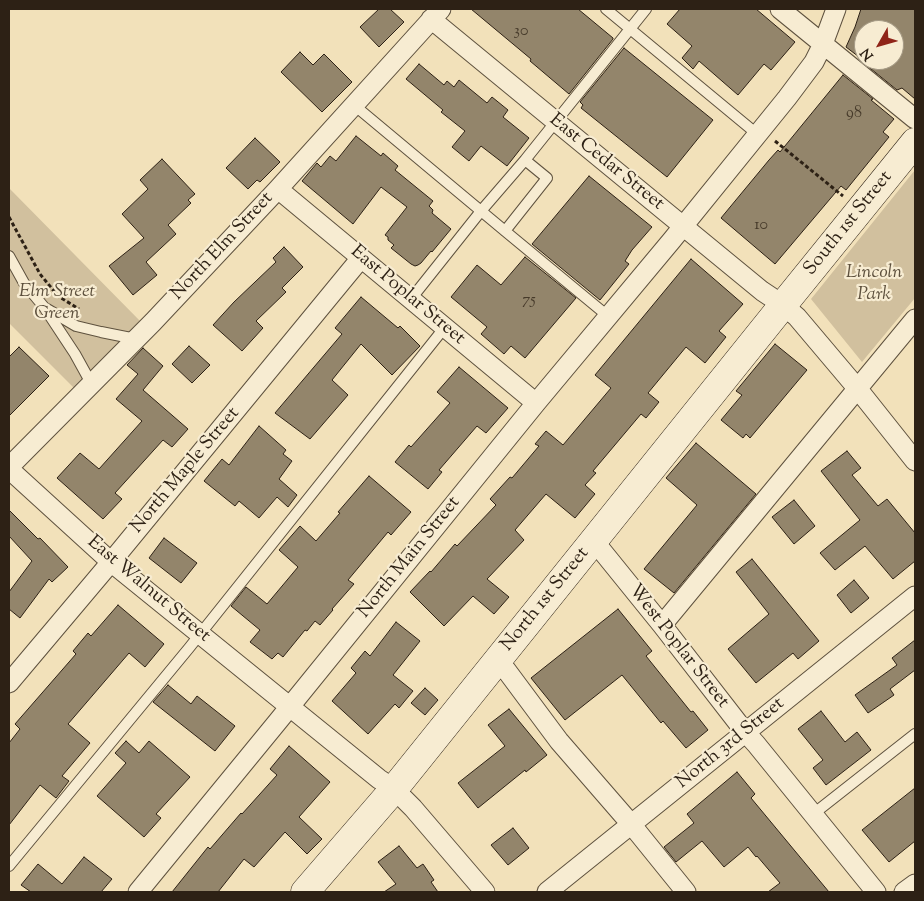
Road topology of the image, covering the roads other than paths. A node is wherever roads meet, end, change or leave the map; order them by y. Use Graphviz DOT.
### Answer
graph roads {
  1 [pos="606,9"];
  2 [pos="646,9"];
  3 [pos="780,9"];
  4 [pos="836,9"];
  5 [pos="436,14"];
  6 [pos="630,29"];
  7 [pos="824,44"];
  8 [pos="354,104"];
  9 [pos="915,118"];
  10 [pos="556,122"];
  11 [pos="757,134"];
  12 [pos="915,142"];
  13 [pos="525,160"];
  14 [pos="278,189"];
  15 [pos="481,211"];
  16 [pos="684,226"];
  17 [pos="504,231"];
  18 [pos="9,256"];
  19 [pos="361,258"];
  20 [pos="411,299"];
  21 [pos="783,305"];
  22 [pos="44,307"];
  23 [pos="609,317"];
  24 [pos="915,319"];
  25 [pos="445,328"];
  26 [pos="136,339"];
  27 [pos="91,383"];
  28 [pos="858,388"];
  29 [pos="536,403"];
  30 [pos="915,461"];
  31 [pos="9,468"];
  32 [pos="594,540"];
  33 [pos="111,562"];
  34 [pos="915,596"];
  35 [pos="662,624"];
  36 [pos="200,634"];
  37 [pos="498,659"];
  38 [pos="9,683"];
  39 [pos="290,707"];
  40 [pos="745,732"];
  41 [pos="915,734"];
  42 [pos="394,789"];
  43 [pos="812,815"];
  44 [pos="631,824"];
  45 [pos="9,866"];
  46 [pos="915,884"];
  47 [pos="138,892"];
  48 [pos="305,892"];
  49 [pos="484,892"];
  50 [pos="547,892"];
  51 [pos="686,892"];
  52 [pos="876,892"];
  53 [pos="904,892"];
  1 -- 6 [label="lane"];
  2 -- 6 [label="lane"];
  3 -- 7 [label="street"];
  4 -- 7 [label="street, North Main Street"];
  5 -- 8 [label="street, North Elm Street"];
  5 -- 10 [label="street, East Cedar Street"];
  6 -- 10 [label="lane"];
  6 -- 11 [label="lane"];
  7 -- 9 [label="street"];
  7 -- 11 [label="street, North Main Street"];
  8 -- 14 [label="street, North Elm Street"];
  8 -- 15 [label="lane"];
  10 -- 13 [label="lane"];
  10 -- 16 [label="street, East Cedar Street"];
  11 -- 16 [label="street, North Main Street"];
  12 -- 21 [label="street, South 1st Street"];
  13 -- 15 [label="lane"];
  13 -- 17 [label="lane"];
  14 -- 19 [label="street, East Poplar Street"];
  14 -- 26 [label="street, North Elm Street"];
  15 -- 17 [label="lane"];
  15 -- 20 [label="lane"];
  16 -- 21 [label="street, East Cedar Street"];
  16 -- 23 [label="street, North Main Street"];
  17 -- 23 [label="lane"];
  18 -- 22 [label="lane"];
  19 -- 20 [label="street, East Poplar Street"];
  19 -- 33 [label="street, North Maple Street"];
  20 -- 25 [label="street, East Poplar Street"];
  21 -- 28 [label="street, East Cedar Street"];
  21 -- 32 [label="street, North 1st Street"];
  22 -- 26 [label="lane"];
  22 -- 27 [label="lane"];
  23 -- 29 [label="street, North Main Street"];
  24 -- 28 [label="street"];
  25 -- 29 [label="street, East Poplar Street"];
  25 -- 36 [label="lane"];
  26 -- 27 [label="street, North Elm Street"];
  27 -- 31 [label="street, North Elm Street"];
  28 -- 30 [label="street, East Cedar Street"];
  28 -- 35 [label="street"];
  29 -- 39 [label="street, North Main Street"];
  31 -- 33 [label="street, East Walnut Street"];
  32 -- 35 [label="street, West Poplar Street"];
  32 -- 37 [label="street, North 1st Street"];
  33 -- 36 [label="street, East Walnut Street"];
  33 -- 38 [label="street, North Maple Street"];
  34 -- 40 [label="street, North 3rd Street"];
  35 -- 40 [label="street, West Poplar Street"];
  36 -- 39 [label="street, East Walnut Street"];
  36 -- 45 [label="lane"];
  37 -- 42 [label="street, North 1st Street"];
  37 -- 44 [label="street"];
  39 -- 42 [label="street, East Walnut Street"];
  39 -- 47 [label="street, North Main Street"];
  40 -- 43 [label="street, West Poplar Street"];
  40 -- 44 [label="street, North 3rd Street"];
  41 -- 43 [label="lane"];
  42 -- 48 [label="street, North 1st Street"];
  42 -- 49 [label="street, East Walnut Street"];
  43 -- 52 [label="street, West Poplar Street"];
  44 -- 50 [label="street, North 3rd Street"];
  44 -- 51 [label="street"];
  46 -- 53 [label="street"];
}
